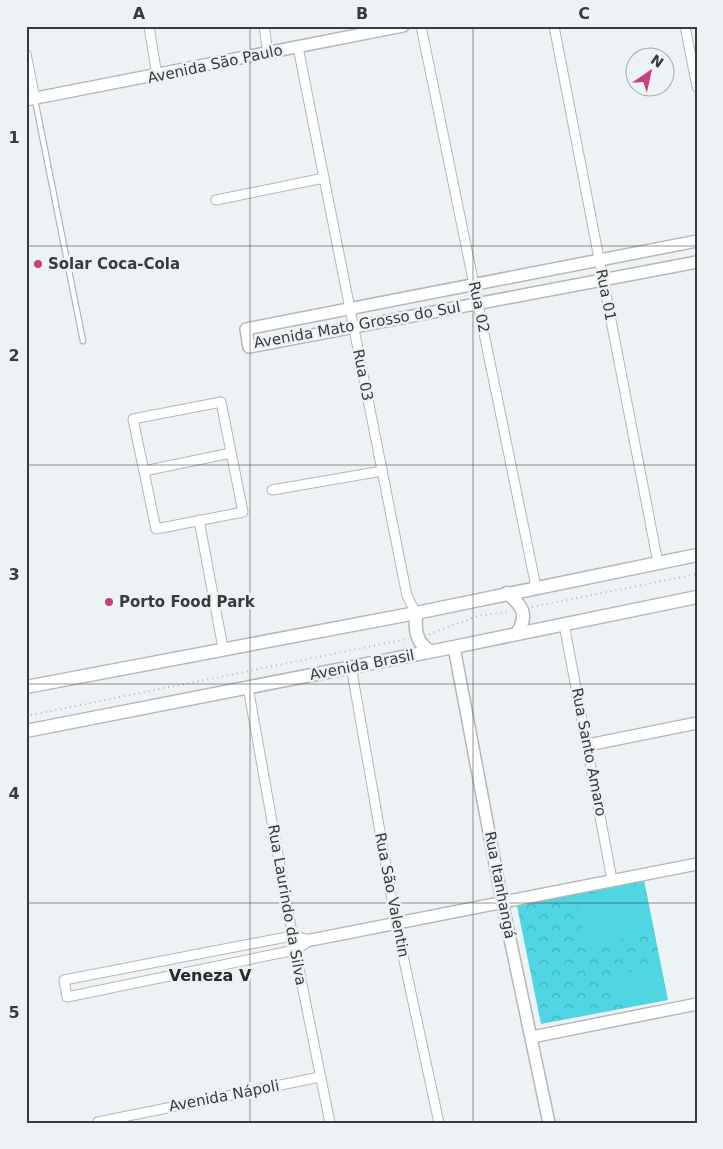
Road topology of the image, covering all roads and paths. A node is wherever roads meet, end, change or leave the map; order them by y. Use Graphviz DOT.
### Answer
graph roads {
  1 [pos="148,26"];
  2 [pos="264,26"];
  3 [pos="404,26"];
  4 [pos="421,26"];
  5 [pos="554,26"];
  6 [pos="685,26"];
  7 [pos="375,29"];
  8 [pos="298,47"];
  9 [pos="26,54"];
  10 [pos="268,54"];
  11 [pos="157,76"];
  12 [pos="697,87"];
  13 [pos="31,99"];
  14 [pos="324,178"];
  15 [pos="216,200"];
  16 [pos="697,240"];
  17 [pos="599,260"];
  18 [pos="697,262"];
  19 [pos="603,280"];
  20 [pos="474,284"];
  21 [pos="478,304"];
  22 [pos="350,309"];
  23 [pos="354,327"];
  24 [pos="83,341"];
  25 [pos="231,453"];
  26 [pos="144,471"];
  27 [pos="382,471"];
  28 [pos="272,490"];
  29 [pos="199,520"];
  30 [pos="697,555"];
  31 [pos="658,563"];
  32 [pos="697,574"];
  33 [pos="536,587"];
  34 [pos="507,593"];
  35 [pos="697,597"];
  36 [pos="523,609"];
  37 [pos="416,613"];
  38 [pos="564,624"];
  39 [pos="518,634"];
  40 [pos="417,637"];
  41 [pos="454,647"];
  42 [pos="223,648"];
  43 [pos="430,651"];
  44 [pos="351,666"];
  45 [pos="248,687"];
  46 [pos="26,688"];
  47 [pos="26,716"];
  48 [pos="697,723"];
  49 [pos="26,731"];
  50 [pos="588,745"];
  51 [pos="697,864"];
  52 [pos="612,880"];
  53 [pos="502,901"];
  54 [pos="396,923"];
  55 [pos="292,936"];
  56 [pos="311,940"];
  57 [pos="295,950"];
  58 [pos="697,1004"];
  59 [pos="532,1037"];
  60 [pos="320,1077"];
  61 [pos="98,1122"];
  62 [pos="330,1123"];
  63 [pos="439,1123"];
  64 [pos="549,1123"];
  1 -- 11 [label="street"];
  2 -- 10 [label="street"];
  3 -- 7 [label="street, Avenida São Paulo"];
  4 -- 20 [label="street, Rua 02"];
  5 -- 17 [label="street, Rua 01"];
  6 -- 12 [label="street"];
  7 -- 8 [label="street, Avenida São Paulo"];
  8 -- 10 [label="street, Avenida São Paulo"];
  8 -- 14 [label="street, Rua 03"];
  9 -- 13 [label="street"];
  10 -- 11 [label="street, Avenida São Paulo"];
  11 -- 13 [label="street, Avenida São Paulo"];
  13 -- 24 [label="lane"];
  14 -- 15 [label="street"];
  14 -- 22 [label="street, Rua 03"];
  16 -- 17 [label="street, Avenida Mato Grosso do Sul"];
  17 -- 19 [label="street, Rua 01"];
  17 -- 20 [label="street, Avenida Mato Grosso do Sul"];
  18 -- 19 [label="street, Avenida Mato Grosso do Sul"];
  19 -- 21 [label="street, Avenida Mato Grosso do Sul"];
  19 -- 31 [label="street, Rua 01"];
  20 -- 21 [label="street, Rua 02"];
  20 -- 22 [label="street, Avenida Mato Grosso do Sul"];
  21 -- 23 [label="street, Avenida Mato Grosso do Sul"];
  21 -- 33 [label="street, Rua 02"];
  22 -- 23 [label="street, Rua 03"];
  22 -- 23 [label="street, Avenida Mato Grosso do Sul"];
  23 -- 27 [label="street, Rua 03"];
  25 -- 26 [label="street"];
  25 -- 26 [label="street"];
  25 -- 29 [label="street"];
  26 -- 29 [label="street"];
  27 -- 28 [label="street"];
  27 -- 37 [label="street, Rua 03"];
  29 -- 42 [label="street"];
  30 -- 31 [label="main road"];
  31 -- 33 [label="main road"];
  32 -- 36 [label="path"];
  33 -- 34 [label="main road"];
  34 -- 36 [label="main road"];
  34 -- 37 [label="main road"];
  35 -- 38 [label="main road, Avenida Brasil"];
  36 -- 39 [label="main road"];
  36 -- 40 [label="path"];
  37 -- 40 [label="main road"];
  37 -- 42 [label="main road"];
  38 -- 39 [label="main road, Avenida Brasil"];
  38 -- 50 [label="street, Rua Santo Amaro"];
  39 -- 41 [label="main road, Avenida Brasil"];
  40 -- 43 [label="main road"];
  40 -- 47 [label="path"];
  41 -- 43 [label="main road, Avenida Brasil"];
  41 -- 53 [label="street, Rua Itanhangá"];
  42 -- 46 [label="main road"];
  43 -- 44 [label="main road, Avenida Brasil"];
  44 -- 45 [label="main road, Avenida Brasil"];
  44 -- 54 [label="street, Rua São Valentin"];
  45 -- 49 [label="main road, Avenida Brasil"];
  45 -- 55 [label="street, Rua Laurindo da Silva"];
  48 -- 50 [label="street"];
  50 -- 52 [label="street, Rua Santo Amaro"];
  51 -- 52 [label="street"];
  52 -- 53 [label="street"];
  53 -- 54 [label="street"];
  53 -- 59 [label="street, Rua Itanhangá"];
  54 -- 56 [label="street"];
  54 -- 63 [label="street, Rua São Valentin"];
  55 -- 56 [label="street"];
  55 -- 57 [label="street, Rua Laurindo da Silva"];
  55 -- 57 [label="street"];
  56 -- 57 [label="street"];
  57 -- 60 [label="street, Rua Laurindo da Silva"];
  58 -- 59 [label="street"];
  59 -- 64 [label="street, Rua Itanhangá"];
  60 -- 61 [label="street, Avenida Nápoli"];
  60 -- 62 [label="street, Rua Laurindo da Silva"];
}
